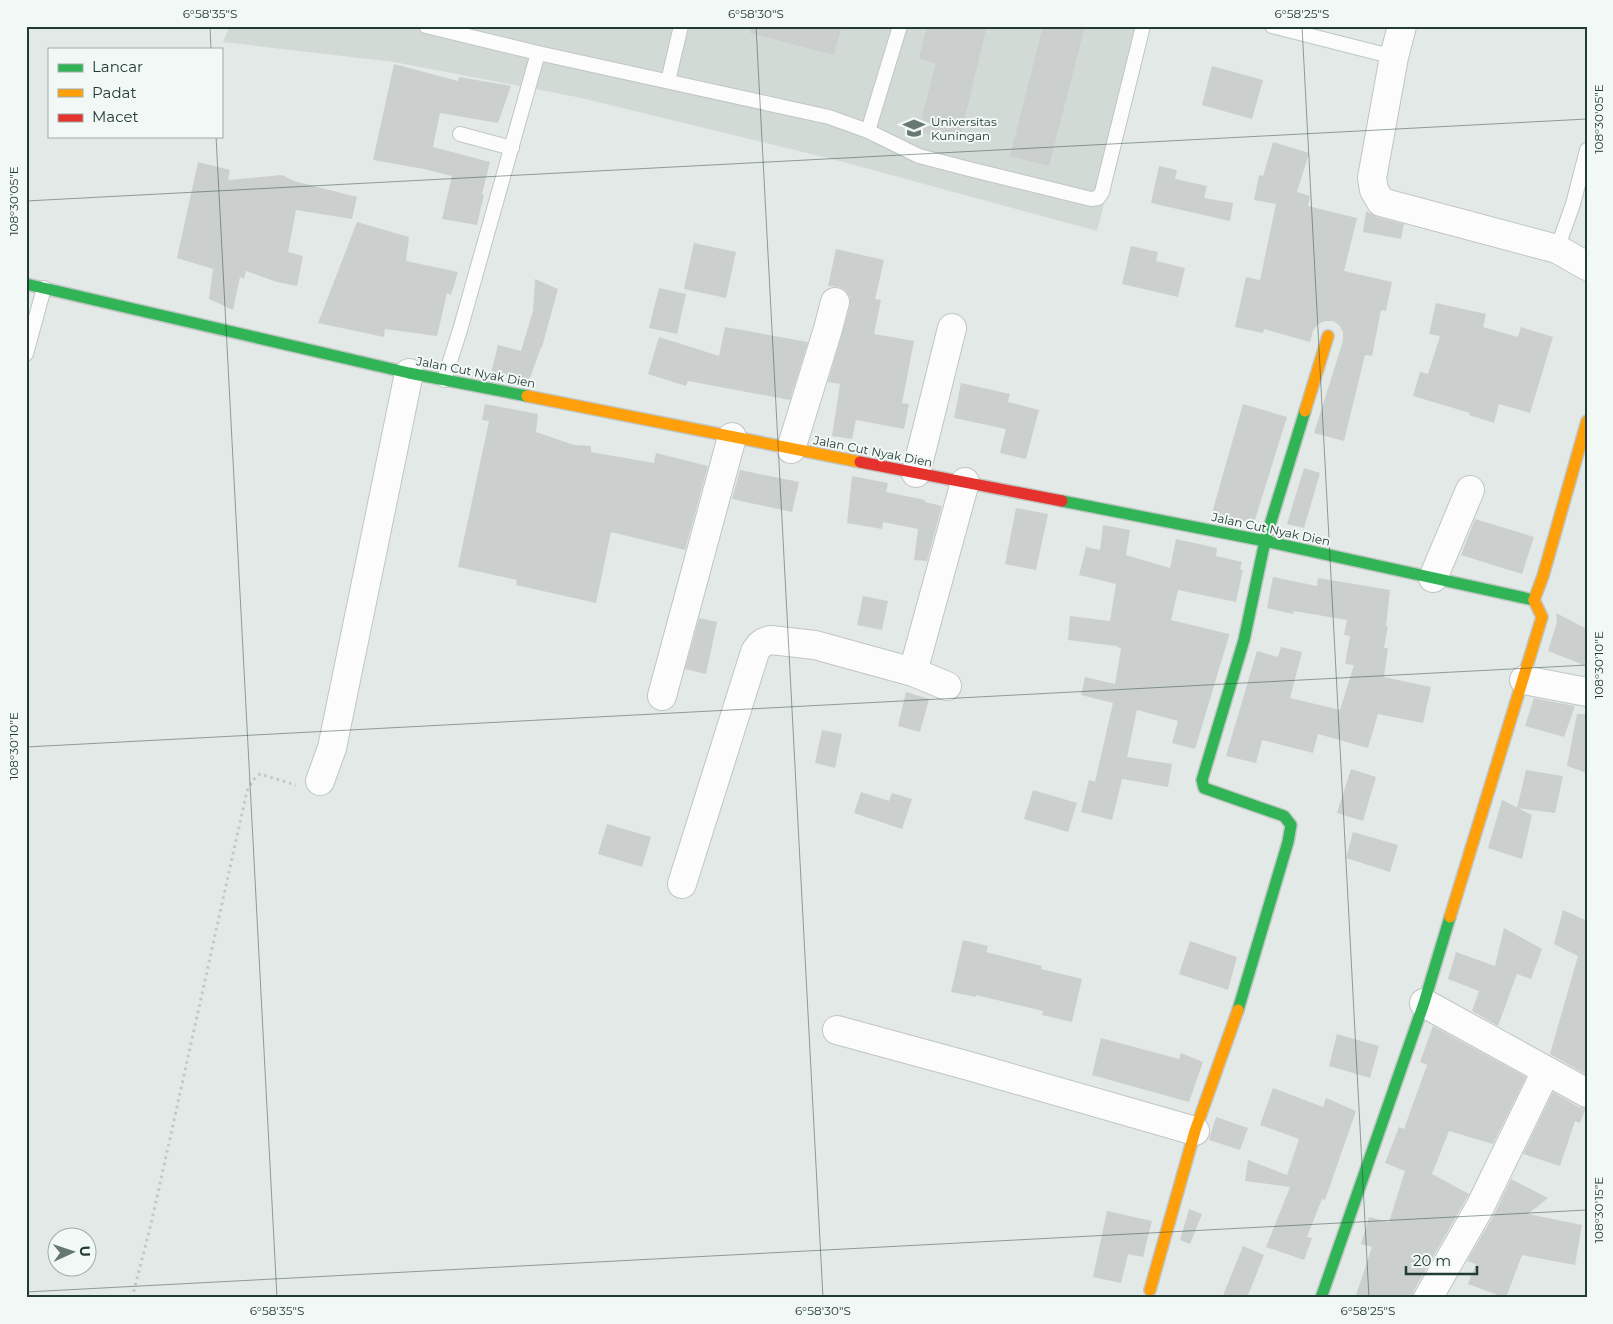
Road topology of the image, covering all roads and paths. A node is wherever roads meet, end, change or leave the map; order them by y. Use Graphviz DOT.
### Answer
graph roads {
  1 [pos="426,26"];
  2 [pos="681,26"];
  3 [pos="900,26"];
  4 [pos="1143,26"];
  5 [pos="1272,26"];
  6 [pos="1402,26"];
  7 [pos="538,53"];
  8 [pos="1394,57"];
  9 [pos="668,81"];
  10 [pos="868,131"];
  11 [pos="460,134"];
  12 [pos="512,148"];
  13 [pos="1587,150"];
  14 [pos="1557,249"];
  15 [pos="1587,266"];
  16 [pos="26,284"];
  17 [pos="44,288"];
  18 [pos="835,302"];
  19 [pos="952,328"];
  20 [pos="1328,336"];
  21 [pos="26,354"];
  22 [pos="409,373"];
  23 [pos="444,380"];
  24 [pos="1587,421"];
  25 [pos="732,437"];
  26 [pos="791,448"];
  27 [pos="916,473"];
  28 [pos="965,482"];
  29 [pos="1470,490"];
  30 [pos="1265,541"];
  31 [pos="1433,578"];
  32 [pos="1534,600"];
  33 [pos="913,672"];
  34 [pos="1524,680"];
  35 [pos="947,686"];
  36 [pos="1587,692"];
  37 [pos="662,696"];
  38 [pos="320,782"];
  39 [pos="682,884"];
  40 [pos="1424,1003"];
  41 [pos="837,1030"];
  42 [pos="1546,1071"];
  43 [pos="1587,1093"];
  44 [pos="1195,1131"];
  45 [pos="1150,1290"];
  46 [pos="132,1298"];
  47 [pos="1321,1298"];
  48 [pos="1428,1298"];
  1 -- 7 [label="lane"];
  2 -- 9 [label="lane"];
  3 -- 10 [label="lane"];
  4 -- 10 [label="lane"];
  5 -- 8 [label="lane"];
  6 -- 8 [label="street"];
  7 -- 9 [label="lane"];
  7 -- 12 [label="lane"];
  8 -- 14 [label="street"];
  9 -- 10 [label="lane"];
  11 -- 12 [label="lane"];
  12 -- 23 [label="lane"];
  13 -- 14 [label="lane"];
  14 -- 15 [label="street"];
  16 -- 17 [label="street, Jalan Cut Nyak Dien"];
  17 -- 21 [label="lane"];
  17 -- 22 [label="street, Jalan Cut Nyak Dien"];
  18 -- 26 [label="street"];
  19 -- 27 [label="street"];
  20 -- 30 [label="street"];
  22 -- 23 [label="street, Jalan Cut Nyak Dien"];
  22 -- 38 [label="street"];
  23 -- 25 [label="street, Jalan Cut Nyak Dien"];
  24 -- 32 [label="street"];
  25 -- 26 [label="street, Jalan Cut Nyak Dien"];
  25 -- 37 [label="street"];
  26 -- 27 [label="street, Jalan Cut Nyak Dien"];
  27 -- 28 [label="street, Jalan Cut Nyak Dien"];
  28 -- 30 [label="street, Jalan Cut Nyak Dien"];
  28 -- 33 [label="street"];
  29 -- 31 [label="street"];
  30 -- 31 [label="street, Jalan Cut Nyak Dien"];
  30 -- 44 [label="street"];
  31 -- 32 [label="street, Jalan Cut Nyak Dien"];
  32 -- 34 [label="street"];
  33 -- 35 [label="street"];
  33 -- 39 [label="street"];
  34 -- 36 [label="street"];
  34 -- 40 [label="street"];
  38 -- 46 [label="path"];
  40 -- 42 [label="street"];
  40 -- 47 [label="street"];
  41 -- 44 [label="street"];
  42 -- 43 [label="street"];
  42 -- 48 [label="street"];
  44 -- 45 [label="street"];
}
